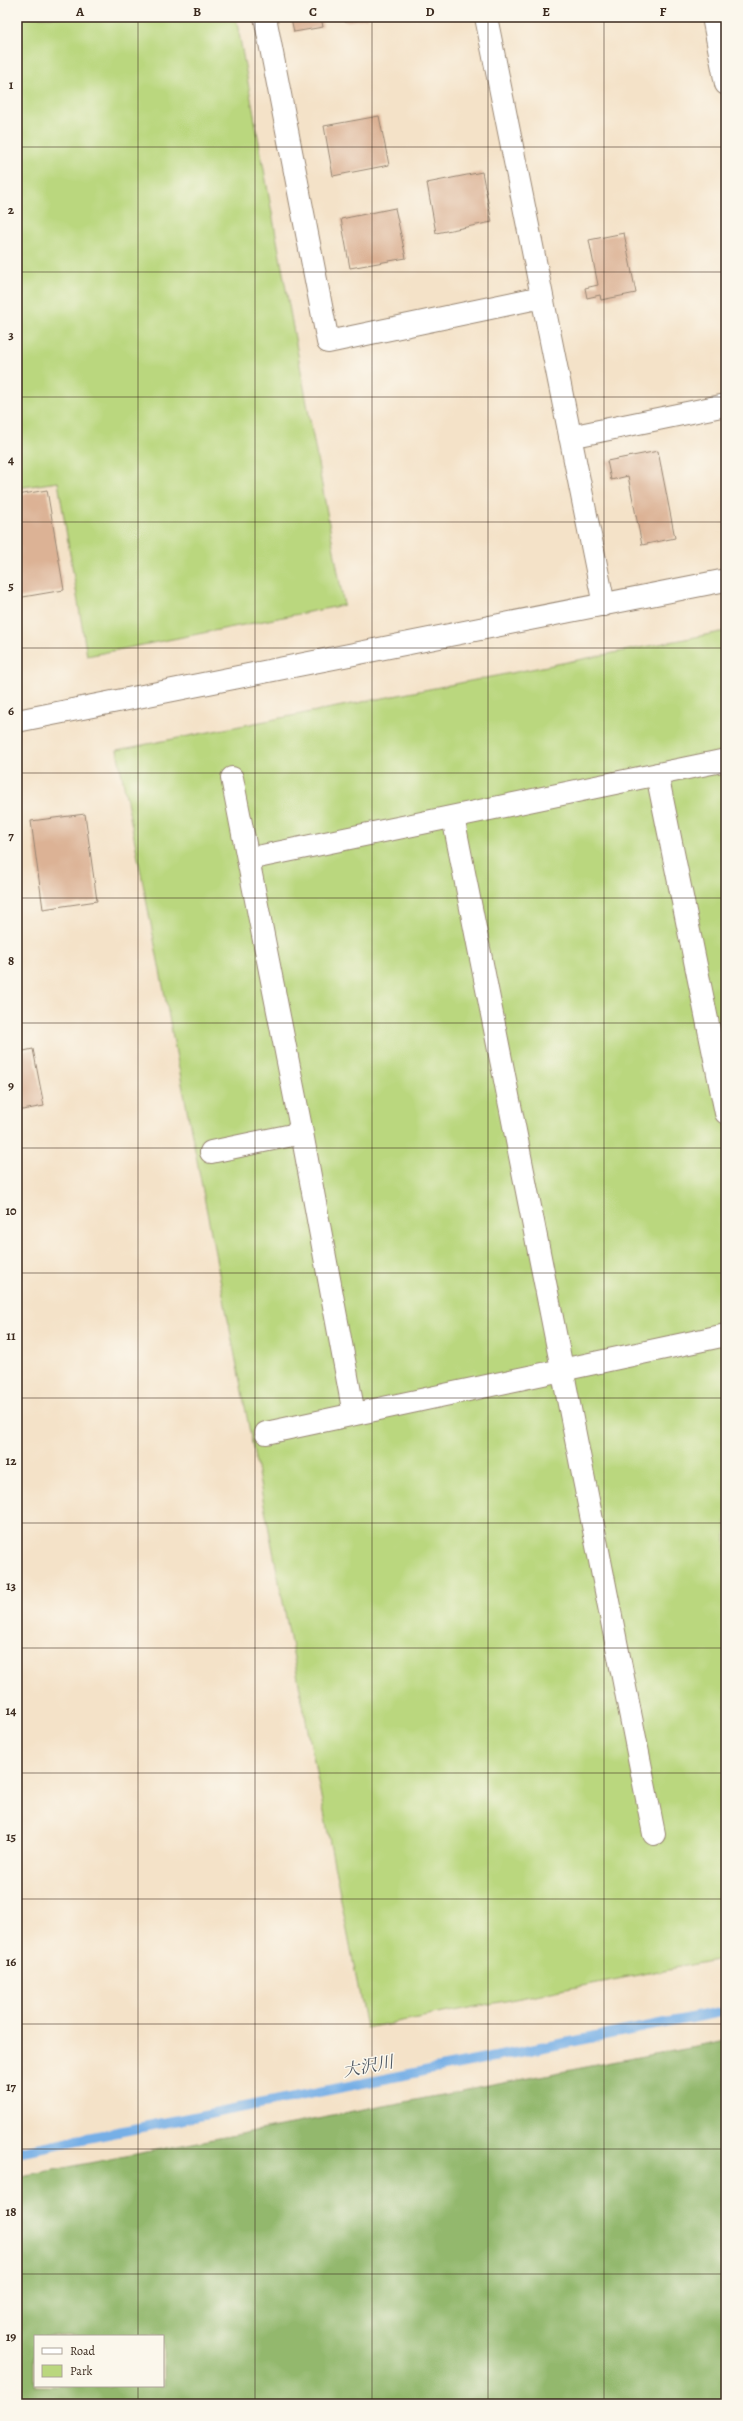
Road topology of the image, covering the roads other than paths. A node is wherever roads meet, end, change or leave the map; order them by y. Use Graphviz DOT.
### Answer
graph roads {
  1 [pos="264,17"];
  2 [pos="486,17"];
  3 [pos="713,17"];
  4 [pos="726,84"];
  5 [pos="542,297"];
  6 [pos="726,405"];
  7 [pos="570,437"];
  8 [pos="726,580"];
  9 [pos="604,604"];
  10 [pos="17,720"];
  11 [pos="726,760"];
  12 [pos="657,774"];
  13 [pos="232,778"];
  14 [pos="453,817"];
  15 [pos="248,859"];
  16 [pos="726,1113"];
  17 [pos="302,1134"];
  18 [pos="211,1152"];
  19 [pos="726,1335"];
  20 [pos="563,1370"];
  21 [pos="354,1414"];
  22 [pos="266,1433"];
  23 [pos="654,1834"];
  1 -- 5 [label="street"];
  2 -- 5 [label="street"];
  3 -- 4 [label="street"];
  5 -- 7 [label="street"];
  6 -- 7 [label="street"];
  7 -- 9 [label="street"];
  8 -- 9 [label="street"];
  9 -- 10 [label="street"];
  11 -- 12 [label="street"];
  12 -- 14 [label="street"];
  12 -- 16 [label="street"];
  13 -- 15 [label="street"];
  14 -- 15 [label="street"];
  14 -- 20 [label="street"];
  15 -- 17 [label="street"];
  17 -- 18 [label="street"];
  17 -- 21 [label="street"];
  19 -- 20 [label="street"];
  20 -- 21 [label="street"];
  20 -- 23 [label="street"];
  21 -- 22 [label="street"];
}
